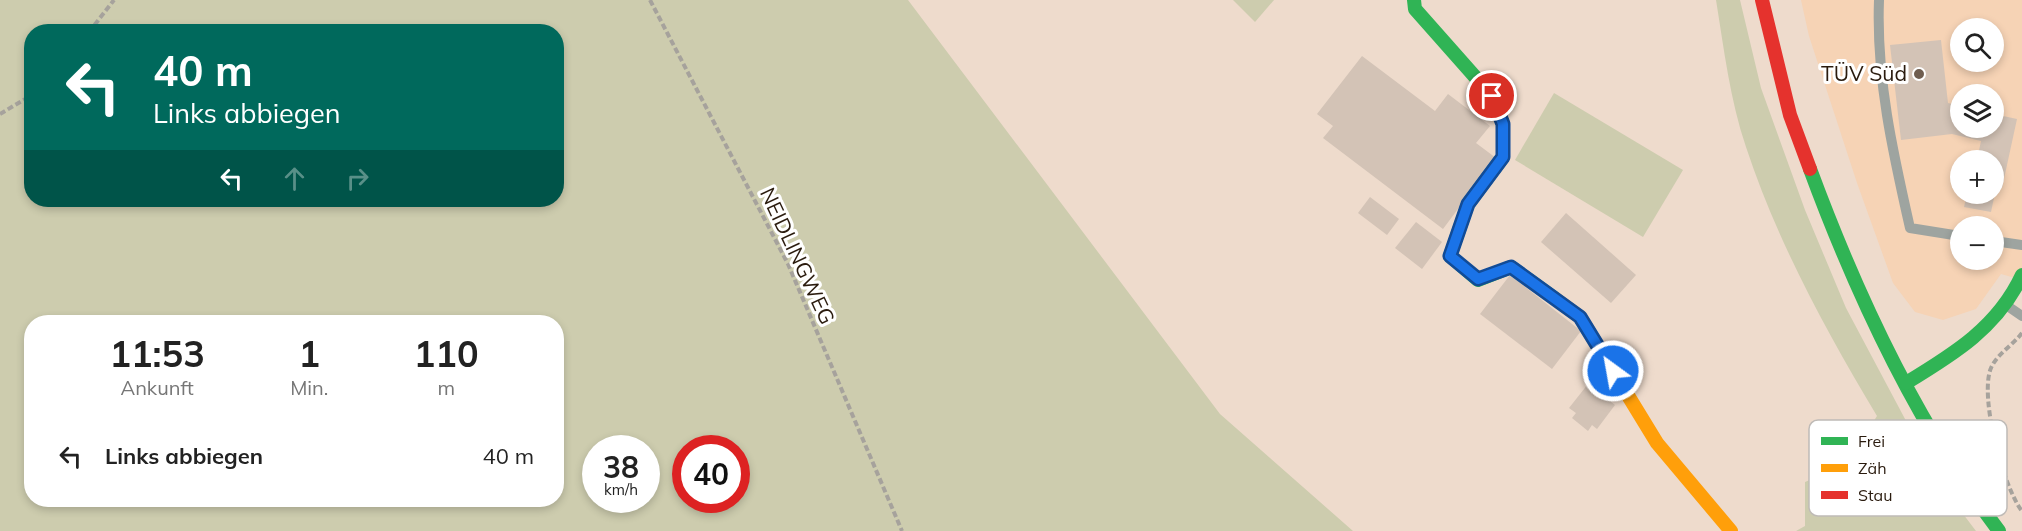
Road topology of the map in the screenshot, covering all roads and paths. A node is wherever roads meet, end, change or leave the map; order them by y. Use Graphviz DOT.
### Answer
graph roads {
  1 [pos="114,0"];
  2 [pos="650,0"];
  3 [pos="1762,0"];
  4 [pos="1879,0"];
  5 [pos="1415,5"];
  6 [pos="95,24"];
  7 [pos="24,100"];
  8 [pos="0,114"];
  9 [pos="1950,234"];
  10 [pos="2004,242"];
  11 [pos="2022,245"];
  12 [pos="2022,275"];
  13 [pos="2019,294"];
  14 [pos="2006,305"];
  15 [pos="2022,316"];
  16 [pos="2022,333"];
  17 [pos="1906,383"];
  18 [pos="1927,420"];
  19 [pos="1991,420"];
  20 [pos="2007,484"];
  21 [pos="2022,511"];
  22 [pos="1988,516"];
  23 [pos="902,531"];
  24 [pos="1731,531"];
  25 [pos="1999,531"];
  1 -- 6 [label="path"];
  2 -- 23 [label="path, NEIDLINGWEG"];
  3 -- 17 [label="street"];
  4 -- 9 [label="lane"];
  5 -- 24 [label="street"];
  7 -- 8 [label="path"];
  10 -- 11 [label="lane"];
  12 -- 13 [label="street"];
  13 -- 14 [label="street"];
  14 -- 15 [label="lane"];
  14 -- 17 [label="street"];
  16 -- 19 [label="path"];
  17 -- 18 [label="street"];
  20 -- 21 [label="path"];
  22 -- 25 [label="street"];
}
